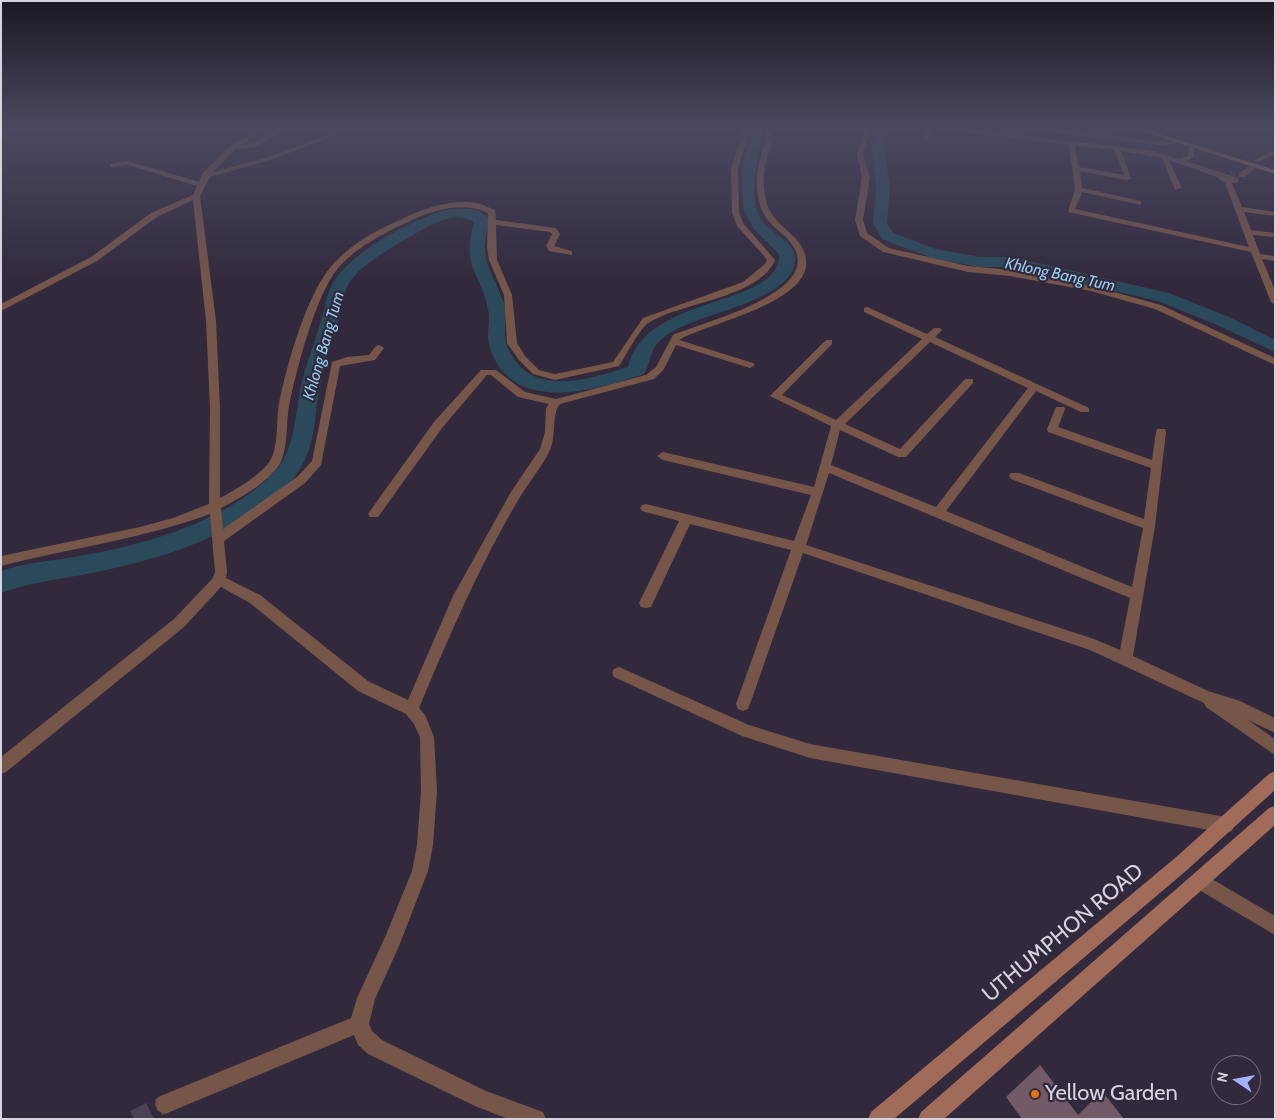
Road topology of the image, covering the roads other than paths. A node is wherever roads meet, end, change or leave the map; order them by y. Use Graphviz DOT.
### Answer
graph roads {
  1 [pos="188,181"];
  2 [pos="202,181"];
  3 [pos="735,181"];
  4 [pos="760,181"];
  5 [pos="865,181"];
  6 [pos="1078,181"];
  7 [pos="1175,181"];
  8 [pos="1233,181"];
  9 [pos="200,185"];
  10 [pos="1178,188"];
  11 [pos="1079,189"];
  12 [pos="196,196"];
  13 [pos="1138,203"];
  14 [pos="1071,210"];
  15 [pos="1238,210"];
  16 [pos="1275,214"];
  17 [pos="1068,220"];
  18 [pos="493,222"];
  19 [pos="1247,232"];
  20 [pos="1275,235"];
  21 [pos="569,253"];
  22 [pos="1255,253"];
  23 [pos="1275,259"];
  24 [pos="1271,283"];
  25 [pos="1275,302"];
  26 [pos="1,308"];
  27 [pos="867,310"];
  28 [pos="937,330"];
  29 [pos="929,338"];
  30 [pos="673,341"];
  31 [pos="829,342"];
  32 [pos="379,348"];
  33 [pos="1275,362"];
  34 [pos="750,365"];
  35 [pos="969,381"];
  36 [pos="1034,386"];
  37 [pos="556,402"];
  38 [pos="1060,409"];
  39 [pos="1085,410"];
  40 [pos="836,426"];
  41 [pos="1161,432"];
  42 [pos="663,456"];
  43 [pos="1156,466"];
  44 [pos="826,467"];
  45 [pos="1015,476"];
  46 [pos="818,492"];
  47 [pos="646,508"];
  48 [pos="215,511"];
  49 [pos="374,514"];
  50 [pos="936,514"];
  51 [pos="686,519"];
  52 [pos="1149,526"];
  53 [pos="217,537"];
  54 [pos="798,547"];
  55 [pos="1,561"];
  56 [pos="219,580"];
  57 [pos="1137,595"];
  58 [pos="646,603"];
  59 [pos="1125,659"];
  60 [pos="619,673"];
  61 [pos="1205,697"];
  62 [pos="743,704"];
  63 [pos="411,709"];
  64 [pos="1275,726"];
  65 [pos="1275,748"];
  66 [pos="1,767"];
  67 [pos="1275,779"];
  68 [pos="1275,814"];
  69 [pos="1226,825"];
  70 [pos="1200,881"];
  71 [pos="1275,926"];
  72 [pos="359,1024"];
  73 [pos="165,1104"];
  74 [pos="536,1119"];
  75 [pos="878,1119"];
  76 [pos="928,1119"];
  1 -- 9 [label="street"];
  2 -- 9 [label="street"];
  3 -- 18 [label="street"];
  4 -- 30 [label="street"];
  5 -- 33 [label="street"];
  6 -- 11 [label="street"];
  7 -- 10 [label="street"];
  8 -- 15 [label="street"];
  9 -- 12 [label="street"];
  11 -- 13 [label="street"];
  11 -- 14 [label="street"];
  12 -- 26 [label="street"];
  12 -- 48 [label="street"];
  14 -- 17 [label="street"];
  14 -- 22 [label="street"];
  15 -- 16 [label="street"];
  15 -- 19 [label="street"];
  18 -- 21 [label="street"];
  18 -- 48 [label="street"];
  19 -- 20 [label="street"];
  19 -- 22 [label="street"];
  22 -- 23 [label="street"];
  22 -- 24 [label="street"];
  24 -- 25 [label="street"];
  27 -- 29 [label="street"];
  28 -- 29 [label="street"];
  29 -- 36 [label="street"];
  29 -- 40 [label="street"];
  30 -- 34 [label="street"];
  30 -- 37 [label="street"];
  31 -- 40 [label="street"];
  32 -- 53 [label="street"];
  35 -- 40 [label="street"];
  36 -- 39 [label="street"];
  36 -- 50 [label="street"];
  37 -- 49 [label="street"];
  37 -- 63 [label="street"];
  38 -- 43 [label="street"];
  40 -- 44 [label="street"];
  41 -- 43 [label="street"];
  42 -- 46 [label="street"];
  43 -- 52 [label="street"];
  44 -- 46 [label="street"];
  44 -- 50 [label="street"];
  45 -- 52 [label="street"];
  46 -- 54 [label="street"];
  47 -- 51 [label="street"];
  48 -- 53 [label="street"];
  48 -- 55 [label="street"];
  50 -- 57 [label="street"];
  51 -- 54 [label="street"];
  51 -- 58 [label="street"];
  52 -- 57 [label="street"];
  53 -- 56 [label="street"];
  54 -- 59 [label="street"];
  54 -- 62 [label="street"];
  56 -- 63 [label="street"];
  56 -- 66 [label="street"];
  57 -- 59 [label="street"];
  59 -- 61 [label="street"];
  60 -- 69 [label="street"];
  61 -- 64 [label="street"];
  61 -- 65 [label="street"];
  63 -- 72 [label="street"];
  67 -- 69 [label="street, UTHUMPHON ROAD"];
  68 -- 70 [label="street"];
  69 -- 75 [label="street, UTHUMPHON ROAD"];
  70 -- 71 [label="street"];
  70 -- 76 [label="street"];
  72 -- 73 [label="street"];
  72 -- 74 [label="street"];
}
